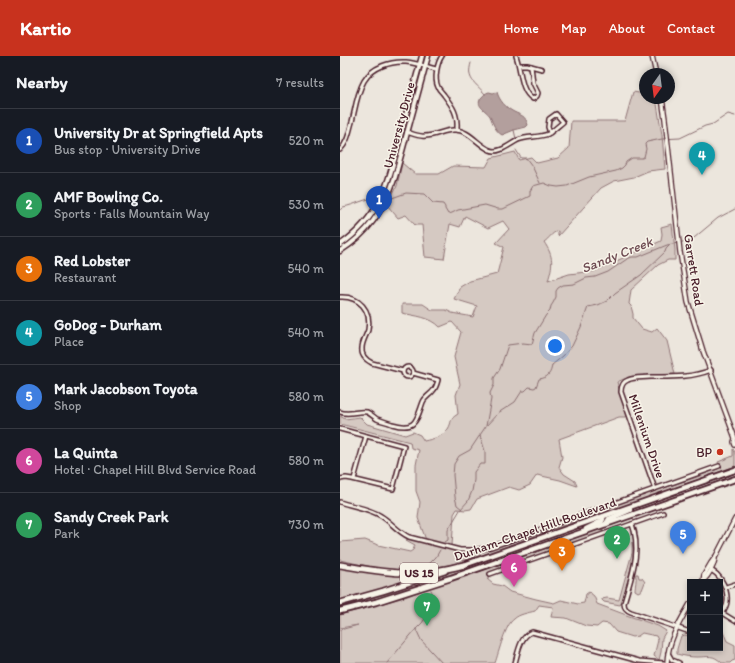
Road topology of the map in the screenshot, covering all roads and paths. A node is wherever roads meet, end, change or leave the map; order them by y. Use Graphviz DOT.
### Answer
graph roads {
  1 [pos="422,56"];
  2 [pos="428,56"];
  3 [pos="442,56"];
  4 [pos="516,56"];
  5 [pos="652,56"];
  6 [pos="420,65"];
  7 [pos="519,65"];
  8 [pos="425,66"];
  9 [pos="531,66"];
  10 [pos="655,68"];
  11 [pos="436,69"];
  12 [pos="542,69"];
  13 [pos="663,104"];
  14 [pos="457,130"];
  15 [pos="407,132"];
  16 [pos="550,133"];
  17 [pos="340,150"];
  18 [pos="340,245"];
  19 [pos="340,251"];
  20 [pos="340,297"];
  21 [pos="711,370"];
  22 [pos="403,371"];
  23 [pos="413,373"];
  24 [pos="340,412"];
  25 [pos="340,429"];
  26 [pos="366,436"];
  27 [pos="735,438"];
  28 [pos="735,445"];
  29 [pos="719,466"];
  30 [pos="735,470"];
  31 [pos="340,479"];
  32 [pos="735,479"];
  33 [pos="354,480"];
  34 [pos="655,489"];
  35 [pos="653,499"];
  36 [pos="340,502"];
  37 [pos="600,509"];
  38 [pos="663,513"];
  39 [pos="603,517"];
  40 [pos="735,519"];
  41 [pos="606,524"];
  42 [pos="632,524"];
  43 [pos="608,532"];
  44 [pos="568,537"];
  45 [pos="716,556"];
  46 [pos="340,564"];
  47 [pos="464,565"];
  48 [pos="712,570"];
  49 [pos="490,574"];
  50 [pos="703,579"];
  51 [pos="705,579"];
  52 [pos="735,584"];
  53 [pos="726,587"];
  54 [pos="340,603"];
  55 [pos="687,609"];
  56 [pos="723,610"];
  57 [pos="340,611"];
  58 [pos="723,614"];
  59 [pos="735,621"];
  60 [pos="677,627"];
  61 [pos="687,631"];
  62 [pos="668,653"];
  63 [pos="515,663"];
  64 [pos="666,663"];
  65 [pos="679,663"];
  1 -- 6 [label="main road, University Drive"];
  2 -- 8 [label="main road, University Drive"];
  3 -- 11 [label="street"];
  4 -- 7 [label="street"];
  5 -- 10 [label="street"];
  6 -- 8 [label="street"];
  6 -- 17 [label="street"];
  6 -- 18 [label="main road, University Drive"];
  7 -- 9 [label="street"];
  7 -- 9 [label="street"];
  8 -- 11 [label="street"];
  8 -- 15 [label="main road, University Drive"];
  9 -- 12 [label="street"];
  11 -- 14 [label="street"];
  13 -- 21 [label="street, Garrett Road"];
  14 -- 15 [label="street"];
  14 -- 16 [label="street"];
  15 -- 19 [label="main road, University Drive"];
  16 -- 16 [label="street"];
  20 -- 22 [label="street"];
  21 -- 27 [label="street, Garrett Road"];
  21 -- 34 [label="street, Millenium Drive"];
  22 -- 23 [label="street"];
  22 -- 23 [label="street"];
  23 -- 24 [label="street"];
  25 -- 26 [label="street"];
  26 -- 33 [label="street"];
  26 -- 33 [label="street"];
  27 -- 28 [label="street, Garrett Road"];
  29 -- 34 [label="street"];
  30 -- 35 [label="main road, Durham-Chapel Hill Boulevard / US 15"];
  31 -- 33 [label="street"];
  32 -- 41 [label="main road, Durham-Chapel Hill Boulevard / US 15"];
  34 -- 37 [label="street"];
  35 -- 39 [label="main road, Durham-Chapel Hill Boulevard / US 15"];
  35 -- 41 [label="main road"];
  36 -- 37 [label="street"];
  37 -- 39 [label="street"];
  38 -- 42 [label="street"];
  39 -- 44 [label="main road"];
  39 -- 47 [label="main road, Durham-Chapel Hill Boulevard / US 15"];
  40 -- 45 [label="street"];
  41 -- 43 [label="street"];
  41 -- 44 [label="main road, Durham-Chapel Hill Boulevard / US 15"];
  42 -- 43 [label="street"];
  42 -- 60 [label="street"];
  43 -- 49 [label="street"];
  44 -- 57 [label="main road, Durham-Chapel Hill Boulevard / US 15"];
  45 -- 48 [label="street"];
  45 -- 50 [label="street"];
  46 -- 47 [label="highway, US 15"];
  47 -- 54 [label="main road, Durham-Chapel Hill Boulevard"];
  48 -- 51 [label="street"];
  48 -- 53 [label="street"];
  52 -- 53 [label="street"];
  53 -- 56 [label="street"];
  55 -- 60 [label="street"];
  58 -- 59 [label="street"];
  60 -- 61 [label="street"];
  60 -- 62 [label="street"];
  62 -- 64 [label="street"];
  62 -- 65 [label="street"];
  63 -- 64 [label="street"];
}
